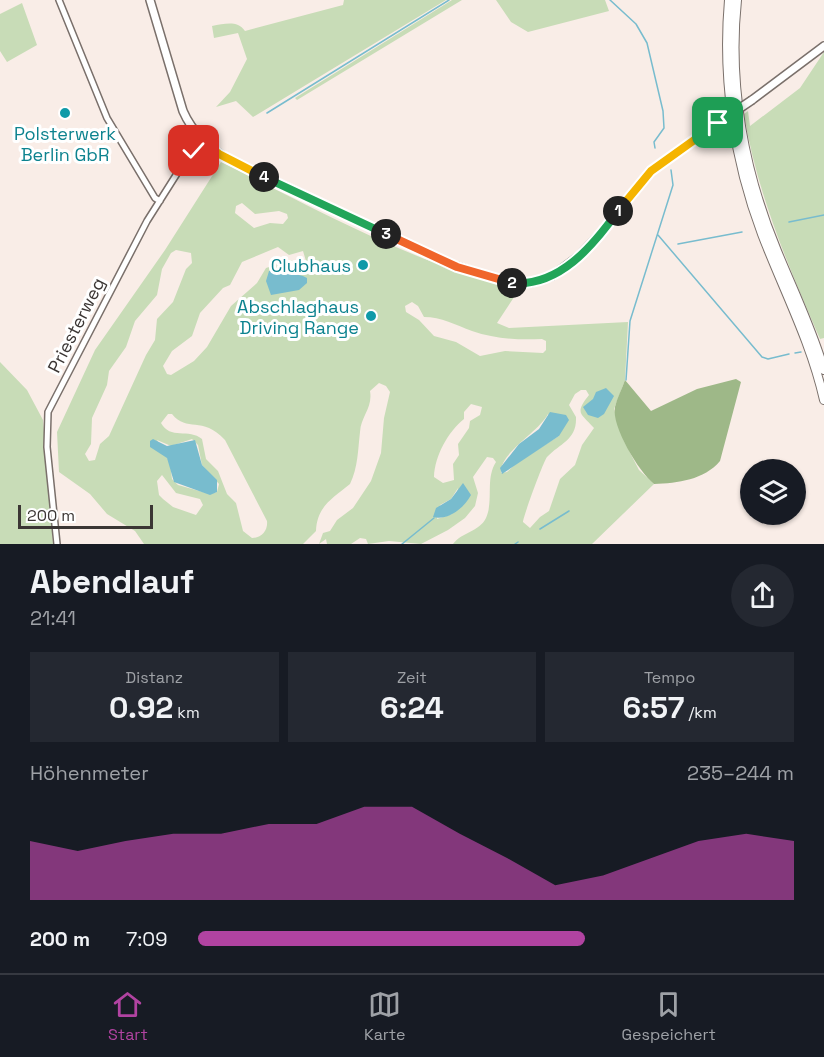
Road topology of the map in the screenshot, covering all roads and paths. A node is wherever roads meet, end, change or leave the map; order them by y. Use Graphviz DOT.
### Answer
graph roads {
  1 [pos="59,0"];
  2 [pos="150,0"];
  3 [pos="729,0"];
  4 [pos="737,0"];
  5 [pos="824,46"];
  6 [pos="203,142"];
  7 [pos="159,201"];
  8 [pos="824,370"];
  9 [pos="824,400"];
  10 [pos="57,544"];
  1 -- 7 [label="street"];
  2 -- 6 [label="main road"];
  3 -- 9 [label="highway"];
  4 -- 8 [label="highway"];
  5 -- 6 [label="main road, bridge"];
  6 -- 7 [label="street, Priesterweg"];
  7 -- 10 [label="street, Priesterweg"];
}
